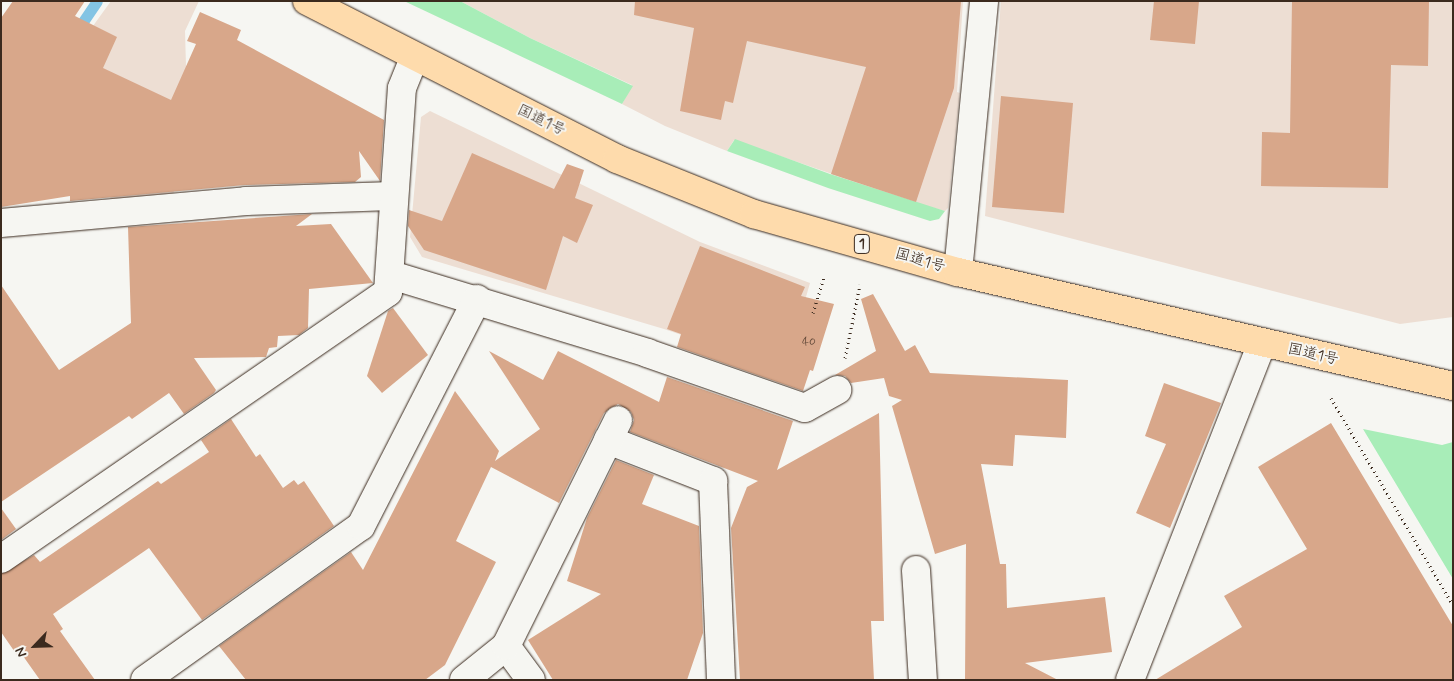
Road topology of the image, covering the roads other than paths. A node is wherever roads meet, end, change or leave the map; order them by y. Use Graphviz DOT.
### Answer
graph roads {
  1 [pos="307,1"];
  2 [pos="984,1"];
  3 [pos="414,58"];
  4 [pos="392,196"];
  5 [pos="1,223"];
  6 [pos="958,272"];
  7 [pos="391,275"];
  8 [pos="477,299"];
  9 [pos="1262,344"];
  10 [pos="840,378"];
  11 [pos="1453,386"];
  12 [pos="1,559"];
  13 [pos="916,570"];
  14 [pos="506,646"];
  15 [pos="145,680"];
  16 [pos="464,680"];
  17 [pos="531,680"];
  18 [pos="721,680"];
  19 [pos="923,680"];
  20 [pos="1130,680"];
  1 -- 3 [label="highway, 国道1号 / 1"];
  2 -- 6 [label="street"];
  3 -- 4 [label="street"];
  3 -- 6 [label="highway, 国道1号 / 1"];
  4 -- 5 [label="street"];
  4 -- 7 [label="street"];
  6 -- 9 [label="highway, 国道1号 / 1"];
  7 -- 8 [label="street"];
  7 -- 12 [label="street"];
  8 -- 10 [label="street"];
  8 -- 15 [label="street"];
  9 -- 11 [label="highway, 国道1号 / 1"];
  9 -- 20 [label="street"];
  13 -- 19 [label="street"];
  14 -- 16 [label="street"];
  14 -- 17 [label="street"];
  14 -- 18 [label="street"];
}
